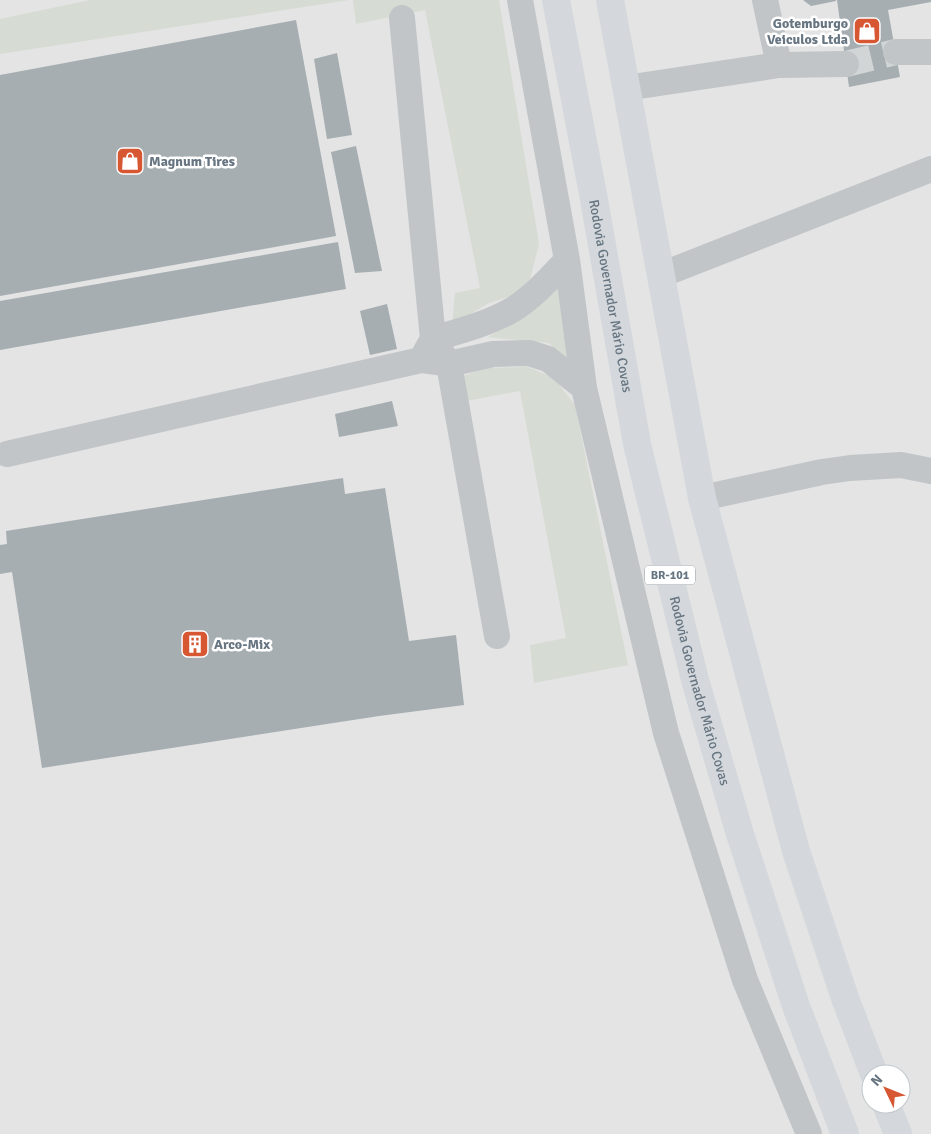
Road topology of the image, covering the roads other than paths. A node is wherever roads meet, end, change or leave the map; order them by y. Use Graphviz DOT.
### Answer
graph roads {
  1 [pos="520,0"];
  2 [pos="556,0"];
  3 [pos="610,0"];
  4 [pos="765,0"];
  5 [pos="402,18"];
  6 [pos="896,52"];
  7 [pos="931,52"];
  8 [pos="846,64"];
  9 [pos="778,65"];
  10 [pos="626,88"];
  11 [pos="931,169"];
  12 [pos="567,260"];
  13 [pos="661,275"];
  14 [pos="427,350"];
  15 [pos="448,364"];
  16 [pos="584,388"];
  17 [pos="7,454"];
  18 [pos="931,471"];
  19 [pos="702,498"];
  20 [pos="497,636"];
  21 [pos="870,1064"];
  22 [pos="890,1114"];
  23 [pos="809,1134"];
  24 [pos="845,1134"];
  25 [pos="898,1134"];
  1 -- 12 [label="street"];
  2 -- 24 [label="highway, Rodovia Governador Mário Covas / BR-101"];
  3 -- 10 [label="highway"];
  4 -- 9 [label="street"];
  5 -- 14 [label="street"];
  6 -- 7 [label="street"];
  8 -- 9 [label="street"];
  9 -- 10 [label="street"];
  10 -- 13 [label="highway"];
  11 -- 13 [label="street"];
  12 -- 14 [label="street"];
  12 -- 16 [label="street"];
  13 -- 19 [label="highway"];
  14 -- 15 [label="street"];
  14 -- 17 [label="street"];
  15 -- 16 [label="street"];
  15 -- 20 [label="street"];
  16 -- 23 [label="street"];
  18 -- 19 [label="street"];
  19 -- 21 [label="highway"];
  22 -- 25 [label="highway"];
}
